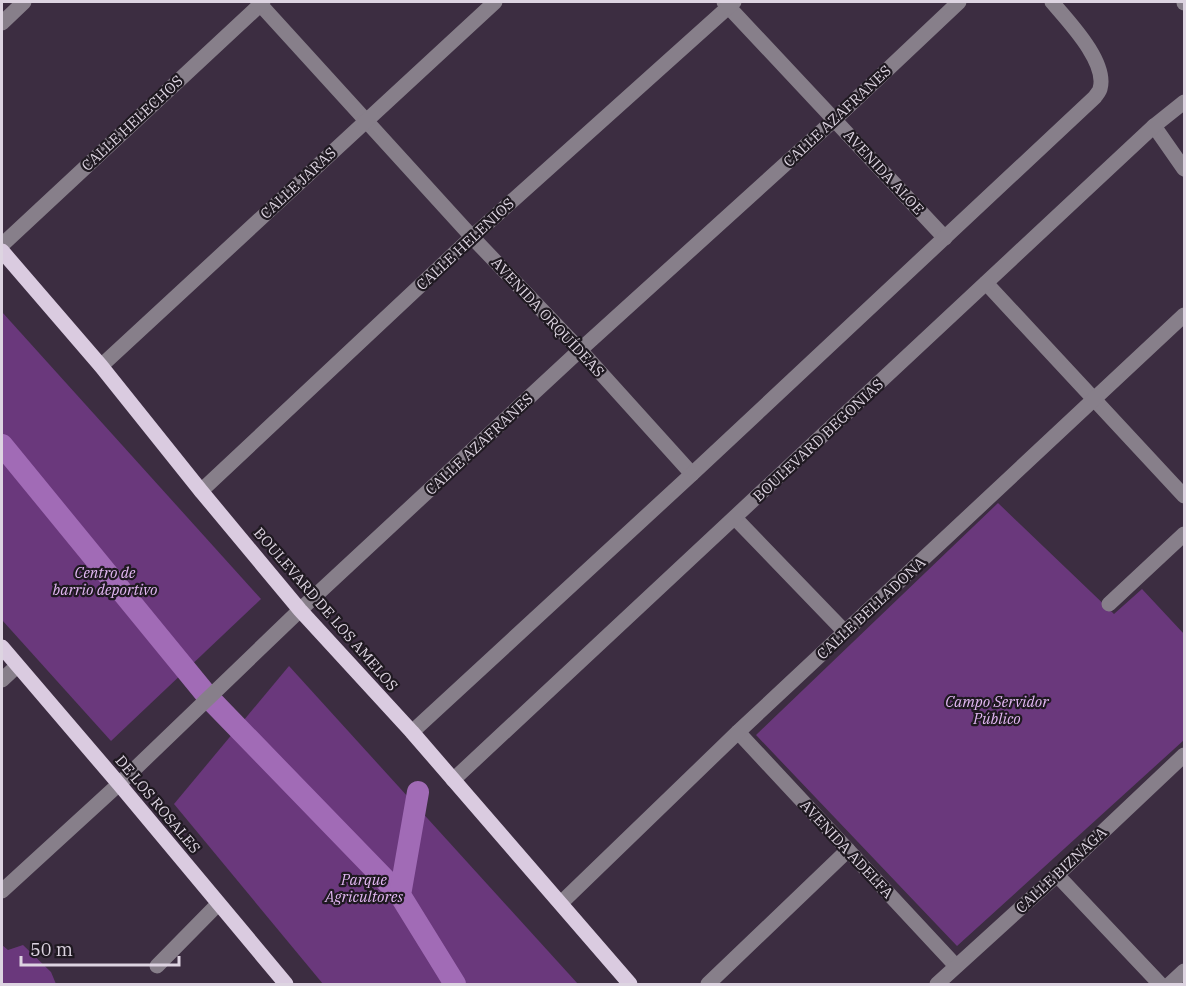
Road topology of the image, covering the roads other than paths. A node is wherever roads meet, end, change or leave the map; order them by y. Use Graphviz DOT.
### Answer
graph roads {
  1 [pos="24,2"];
  2 [pos="260,2"];
  3 [pos="495,2"];
  4 [pos="959,2"];
  5 [pos="1052,2"];
  6 [pos="729,3"];
  7 [pos="2,22"];
  8 [pos="1185,102"];
  9 [pos="366,120"];
  10 [pos="834,120"];
  11 [pos="1154,126"];
  12 [pos="1185,169"];
  13 [pos="472,237"];
  14 [pos="945,238"];
  15 [pos="2,245"];
  16 [pos="2,251"];
  17 [pos="986,283"];
  18 [pos="1185,315"];
  19 [pos="580,350"];
  20 [pos="101,366"];
  21 [pos="1094,399"];
  22 [pos="692,474"];
  23 [pos="201,491"];
  24 [pos="1185,496"];
  25 [pos="735,518"];
  26 [pos="1185,534"];
  27 [pos="1109,604"];
  28 [pos="300,610"];
  29 [pos="845,632"];
  30 [pos="2,647"];
  31 [pos="17,666"];
  32 [pos="2,680"];
  33 [pos="412,732"];
  34 [pos="738,732"];
  35 [pos="1185,755"];
  36 [pos="453,780"];
  37 [pos="119,784"];
  38 [pos="848,850"];
  39 [pos="1057,875"];
  40 [pos="2,891"];
  41 [pos="561,903"];
  42 [pos="218,904"];
  43 [pos="157,966"];
  44 [pos="956,966"];
  45 [pos="1185,971"];
  46 [pos="286,984"];
  47 [pos="630,984"];
  48 [pos="708,984"];
  49 [pos="937,984"];
  50 [pos="1160,984"];
  51 [pos="1170,984"];
  1 -- 7 [label="street"];
  2 -- 9 [label="street, AVENIDA ORQUÍDEAS"];
  2 -- 15 [label="street, CALLE HELECHOS"];
  3 -- 9 [label="street, CALLE JARAS"];
  4 -- 10 [label="street, CALLE AZAFRANES"];
  5 -- 14 [label="street"];
  6 -- 10 [label="street, AVENIDA ALOE"];
  6 -- 13 [label="street, CALLE HELENIOS"];
  8 -- 11 [label="street, BOULEVARD BEGONIAS"];
  9 -- 13 [label="street, AVENIDA ORQUÍDEAS"];
  9 -- 20 [label="street, CALLE JARAS"];
  10 -- 14 [label="street, AVENIDA ALOE"];
  10 -- 19 [label="street, CALLE AZAFRANES"];
  11 -- 12 [label="street"];
  11 -- 17 [label="street, BOULEVARD BEGONIAS"];
  13 -- 19 [label="street, AVENIDA ORQUÍDEAS"];
  13 -- 23 [label="street, CALLE HELENIOS"];
  14 -- 22 [label="street"];
  16 -- 20 [label="main road, BOULEVARD DE LOS AMELOS"];
  17 -- 21 [label="street"];
  17 -- 25 [label="street, BOULEVARD BEGONIAS"];
  18 -- 21 [label="street, CALLE BELLADONA"];
  19 -- 22 [label="street, AVENIDA ORQUÍDEAS"];
  19 -- 28 [label="street, CALLE AZAFRANES"];
  20 -- 23 [label="main road, BOULEVARD DE LOS AMELOS"];
  21 -- 24 [label="street"];
  21 -- 29 [label="street, CALLE BELLADONA"];
  22 -- 33 [label="street"];
  23 -- 28 [label="main road, BOULEVARD DE LOS AMELOS"];
  25 -- 29 [label="street"];
  25 -- 36 [label="street, BOULEVARD BEGONIAS"];
  26 -- 27 [label="street"];
  28 -- 33 [label="main road, BOULEVARD DE LOS AMELOS"];
  28 -- 37 [label="street, CALLE AZAFRANES"];
  29 -- 34 [label="street, CALLE BELLADONA"];
  30 -- 31 [label="main road, DE LOS ROSALES"];
  31 -- 32 [label="street"];
  31 -- 37 [label="main road, DE LOS ROSALES"];
  33 -- 36 [label="main road, BOULEVARD DE LOS AMELOS"];
  34 -- 38 [label="street, AVENIDA ADELFA"];
  34 -- 41 [label="street, CALLE BELLADONA"];
  35 -- 39 [label="street, CALLE BIZNAGA"];
  36 -- 41 [label="main road, BOULEVARD DE LOS AMELOS"];
  37 -- 40 [label="street, CALLE AZAFRANES"];
  37 -- 42 [label="main road, DE LOS ROSALES"];
  38 -- 44 [label="street, AVENIDA ADELFA"];
  38 -- 48 [label="street"];
  39 -- 44 [label="street, CALLE BIZNAGA"];
  39 -- 50 [label="street"];
  41 -- 47 [label="main road, BOULEVARD DE LOS AMELOS"];
  42 -- 43 [label="street"];
  42 -- 46 [label="main road, DE LOS ROSALES"];
  44 -- 49 [label="street, CALLE BIZNAGA"];
  45 -- 51 [label="street"];
}
